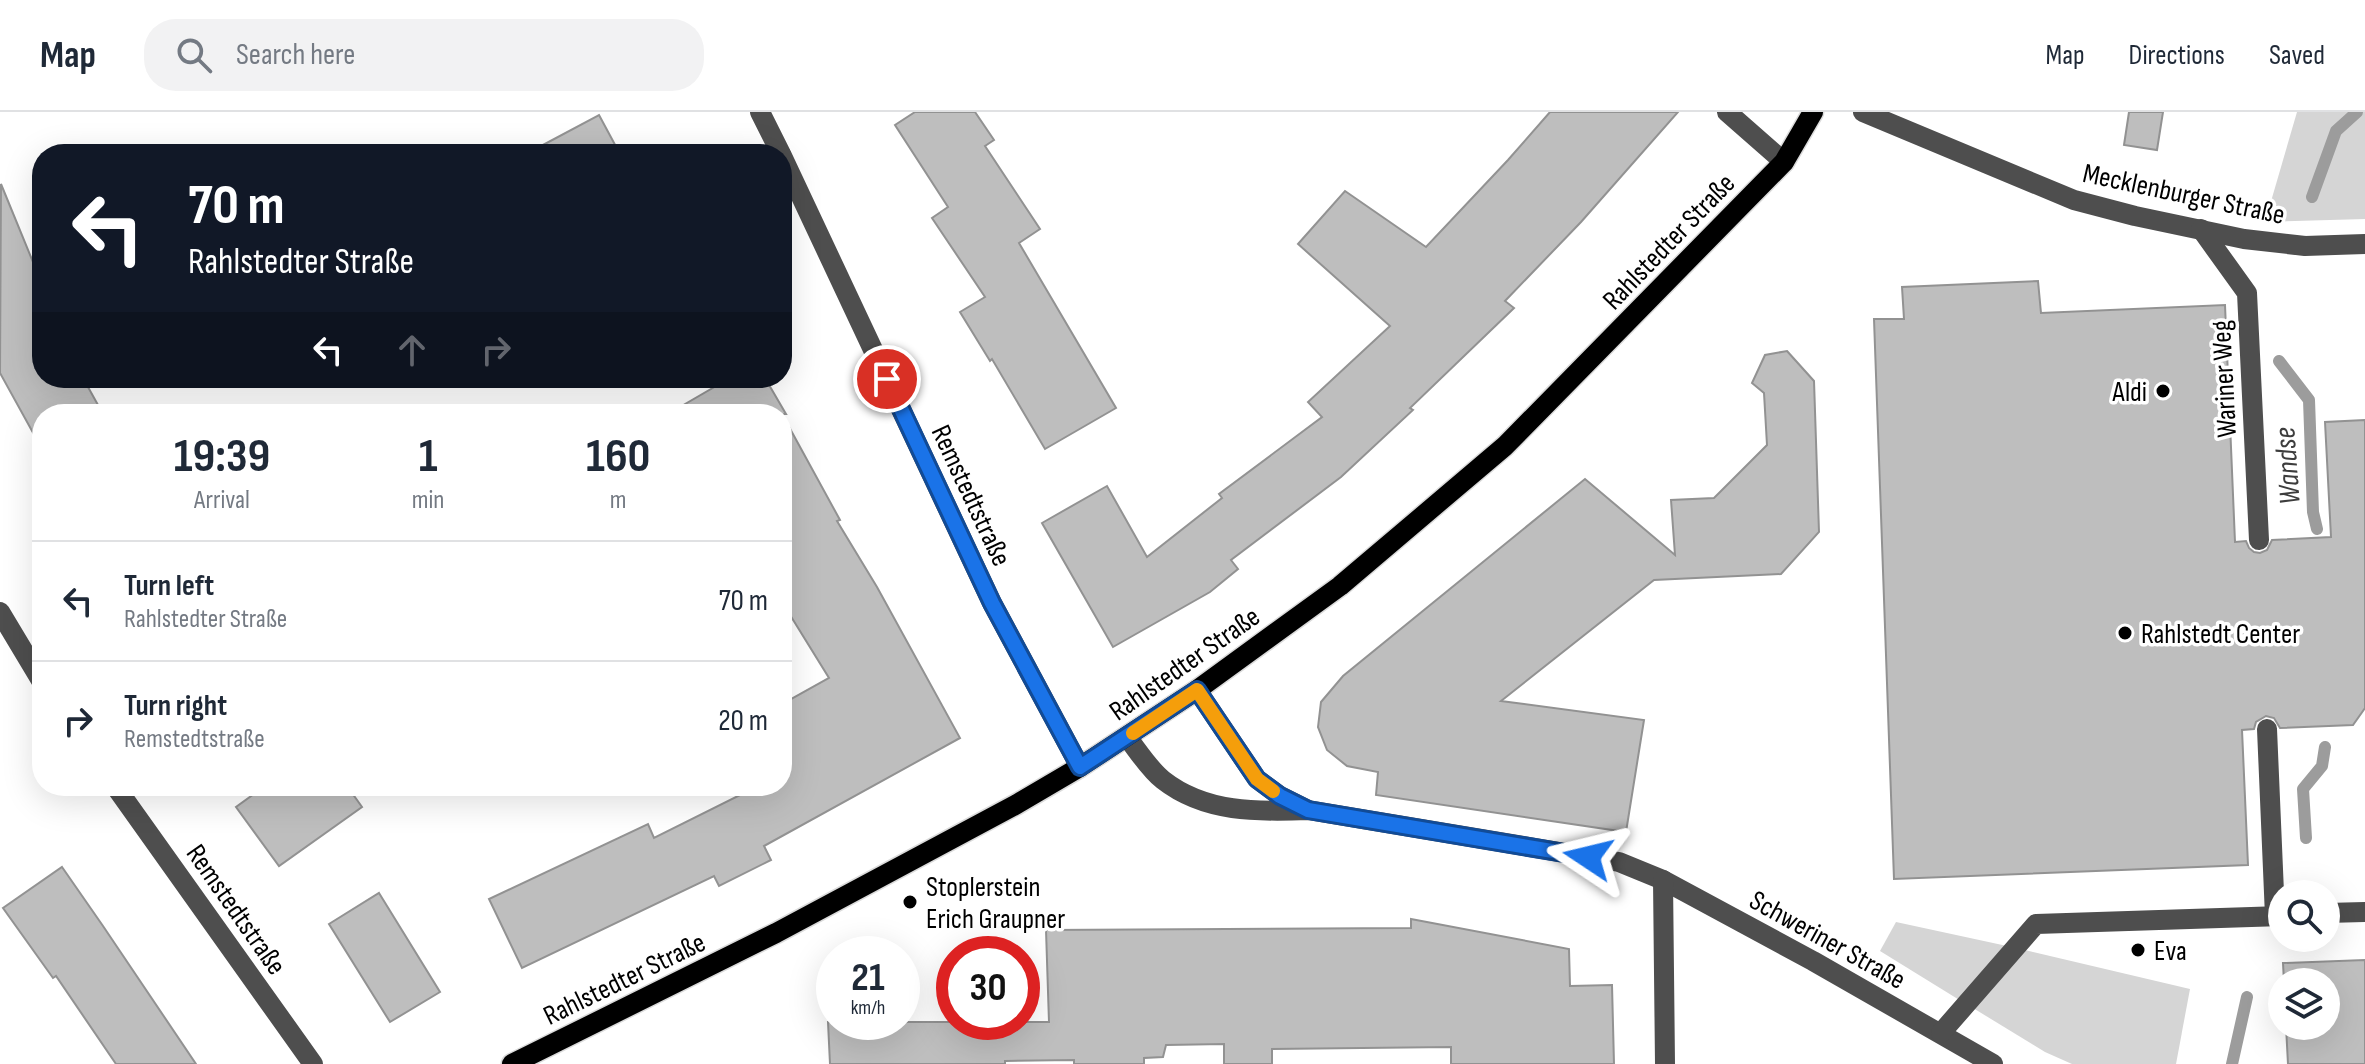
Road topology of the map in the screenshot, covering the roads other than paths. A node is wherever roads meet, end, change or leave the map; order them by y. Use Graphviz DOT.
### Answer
graph roads {
  1 [pos="760,112"];
  2 [pos="1727,112"];
  3 [pos="1813,112"];
  4 [pos="1863,112"];
  5 [pos="776,144"];
  6 [pos="1784,162"];
  7 [pos="792,176"];
  8 [pos="2201,229"];
  9 [pos="2365,244"];
  10 [pos="2259,540"];
  11 [pos="0,612"];
  12 [pos="32,665"];
  13 [pos="1197,690"];
  14 [pos="2267,729"];
  15 [pos="1127,737"];
  16 [pos="1080,767"];
  17 [pos="122,796"];
  18 [pos="1308,810"];
  19 [pos="1663,880"];
  20 [pos="2277,880"];
  21 [pos="2365,912"];
  22 [pos="2340,913"];
  23 [pos="2268,916"];
  24 [pos="1941,1033"];
  25 [pos="313,1064"];
  26 [pos="512,1064"];
  27 [pos="1665,1064"];
  28 [pos="1993,1064"];
  1 -- 5 [label="street, Remstedtstraße"];
  2 -- 6 [label="street"];
  3 -- 6 [label="main road, Rahlstedter Straße"];
  4 -- 8 [label="street, Mecklenburger Straße"];
  6 -- 13 [label="main road, Rahlstedter Straße"];
  7 -- 16 [label="street, Remstedtstraße"];
  8 -- 9 [label="street, Mecklenburger Straße"];
  8 -- 10 [label="street, Wariner Weg"];
  11 -- 12 [label="street"];
  13 -- 15 [label="main road, Rahlstedter Straße"];
  13 -- 18 [label="street, Schweriner Straße"];
  14 -- 20 [label="street"];
  15 -- 16 [label="main road, Rahlstedter Straße"];
  15 -- 18 [label="street, Schweriner Straße"];
  16 -- 26 [label="main road, Rahlstedter Straße"];
  17 -- 25 [label="street, Remstedtstraße"];
  18 -- 19 [label="street, Schweriner Straße"];
  19 -- 24 [label="street, Schweriner Straße"];
  19 -- 27 [label="street"];
  21 -- 22 [label="street"];
  23 -- 24 [label="street"];
  24 -- 28 [label="street, Schweriner Straße"];
}
